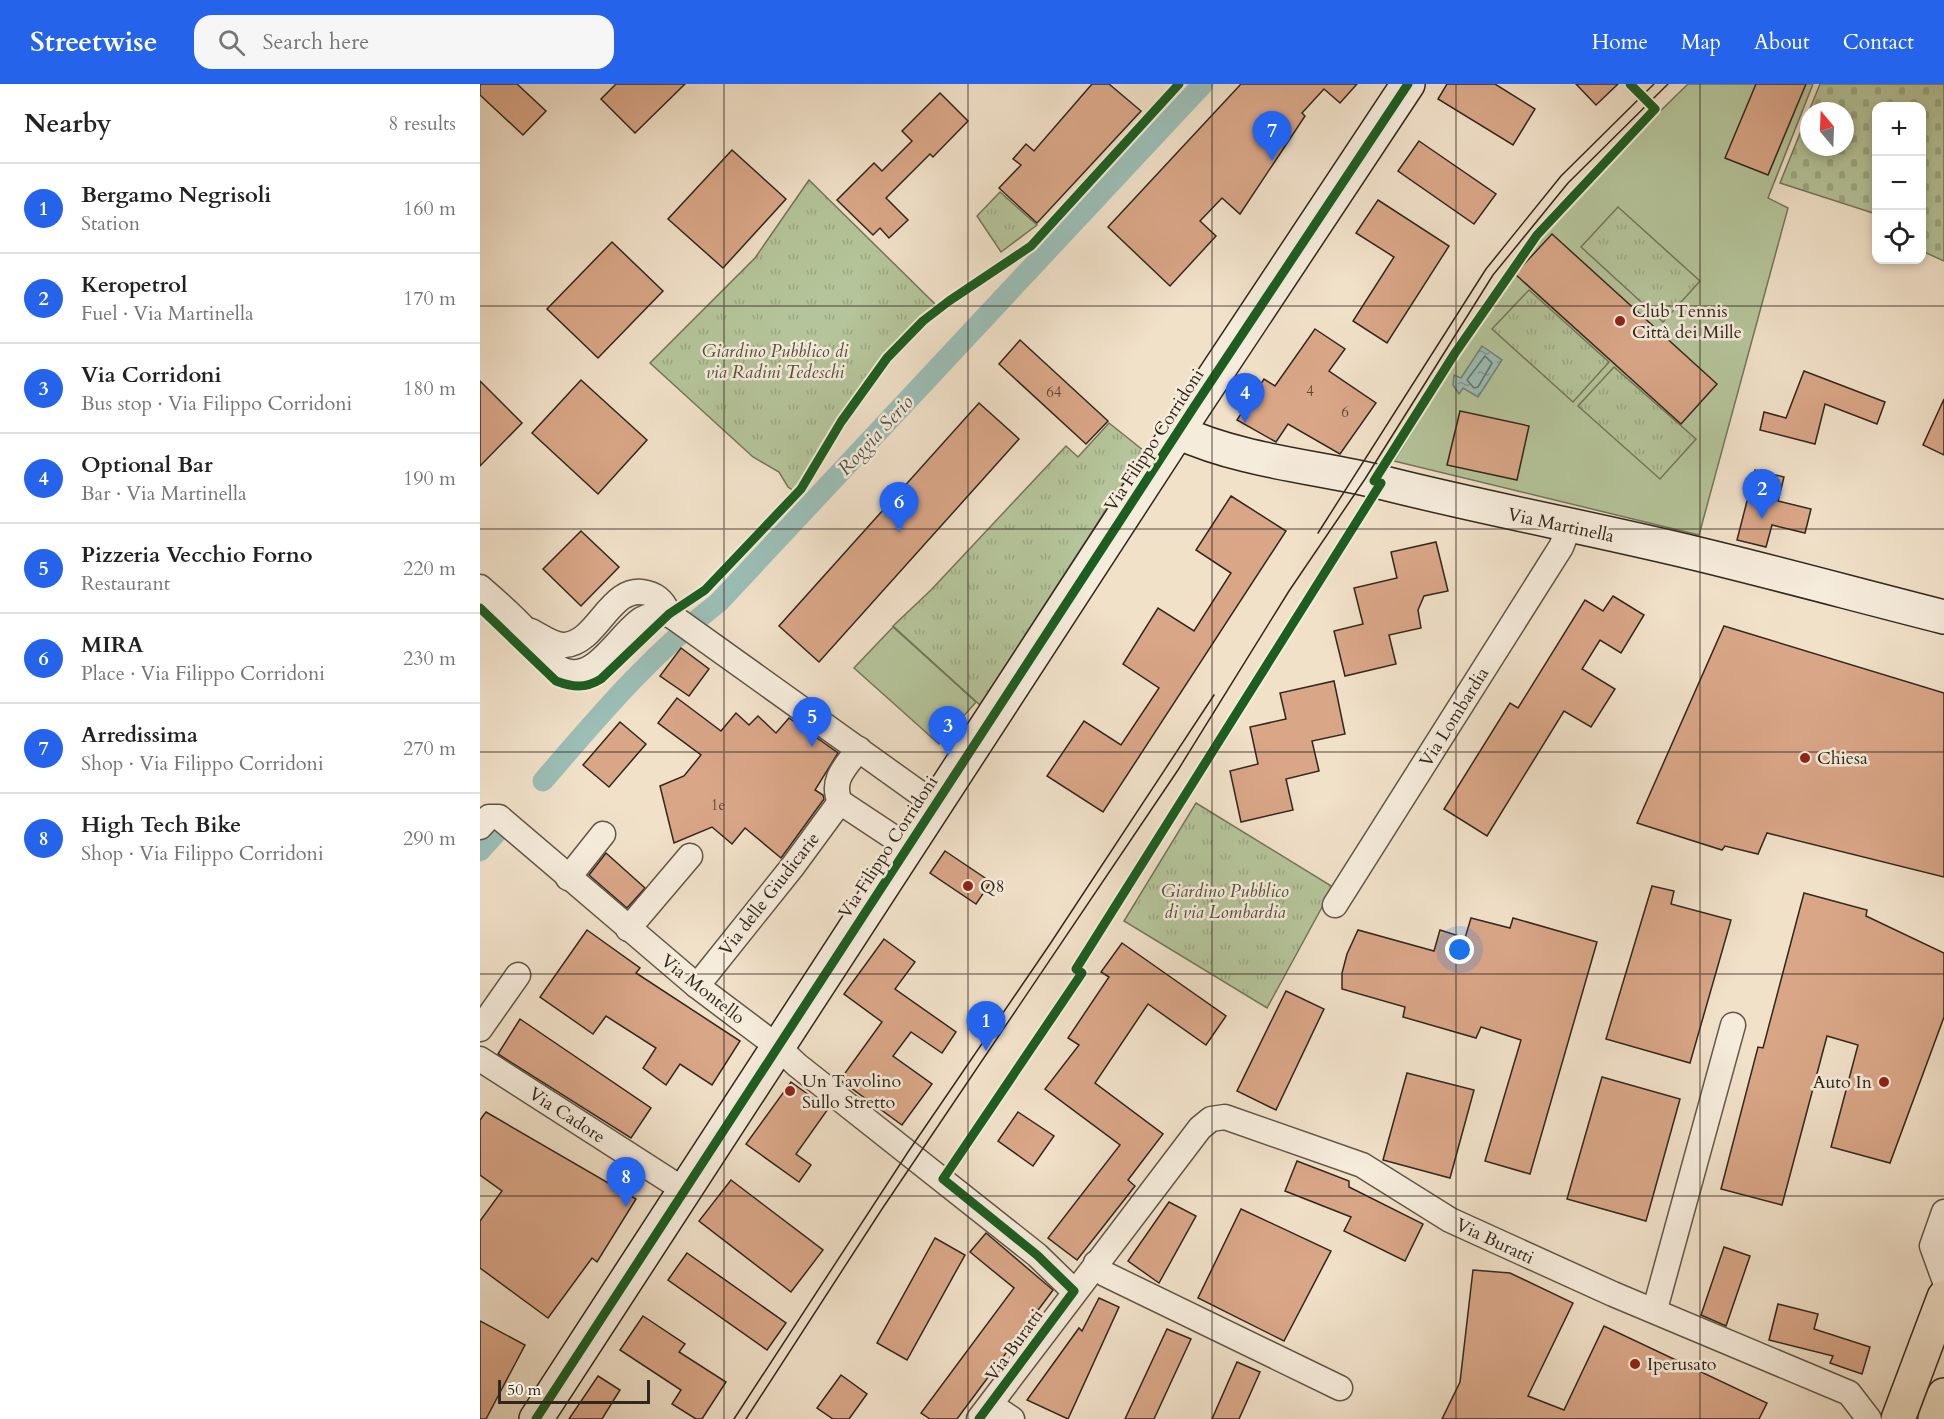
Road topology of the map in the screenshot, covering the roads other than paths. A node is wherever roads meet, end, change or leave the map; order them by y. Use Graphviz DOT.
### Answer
graph roads {
  1 [pos="1408,84"];
  2 [pos="1178,432"];
  3 [pos="1569,527"];
  4 [pos="480,587"];
  5 [pos="1944,617"];
  6 [pos="859,749"];
  7 [pos="840,802"];
  8 [pos="936,805"];
  9 [pos="480,827"];
  10 [pos="603,834"];
  11 [pos="908,847"];
  12 [pos="690,856"];
  13 [pos="568,878"];
  14 [pos="1335,905"];
  15 [pos="627,929"];
  16 [pos="518,975"];
  17 [pos="697,986"];
  18 [pos="1733,1025"];
  19 [pos="480,1029"];
  20 [pos="778,1047"];
  21 [pos="480,1059"];
  22 [pos="684,1190"];
  23 [pos="1944,1212"];
  24 [pos="1096,1263"];
  25 [pos="1944,1279"];
  26 [pos="1074,1291"];
  27 [pos="1944,1297"];
  28 [pos="1655,1309"];
  29 [pos="1340,1388"];
  30 [pos="1944,1395"];
  31 [pos="985,1412"];
  32 [pos="1890,1418"];
  33 [pos="536,1419"];
  34 [pos="1012,1419"];
  35 [pos="1935,1419"];
  1 -- 2 [label="street, Via Filippo Corridoni"];
  2 -- 3 [label="street, Via Martinella"];
  2 -- 8 [label="street, Via Filippo Corridoni"];
  3 -- 5 [label="street, Via Martinella"];
  3 -- 14 [label="street, Via Lombardia"];
  4 -- 6 [label="street"];
  6 -- 7 [label="street"];
  6 -- 8 [label="street"];
  7 -- 11 [label="street"];
  7 -- 17 [label="street, Via delle Giudicarie"];
  8 -- 11 [label="street, Via Filippo Corridoni"];
  9 -- 13 [label="street, Via Montello"];
  10 -- 13 [label="street"];
  11 -- 20 [label="street, Via Filippo Corridoni"];
  12 -- 15 [label="street"];
  13 -- 15 [label="street, Via Montello"];
  15 -- 17 [label="street, Via Montello"];
  16 -- 19 [label="street"];
  17 -- 20 [label="street, Via Montello"];
  18 -- 28 [label="street"];
  20 -- 22 [label="street, Via Filippo Corridoni"];
  20 -- 26 [label="street, Via Montello"];
  21 -- 22 [label="street, Via Cadore"];
  22 -- 33 [label="street, Via Filippo Corridoni"];
  23 -- 25 [label="street"];
  24 -- 26 [label="street, Via Buratti"];
  24 -- 28 [label="street, Via Buratti"];
  24 -- 29 [label="street"];
  26 -- 31 [label="street, Via Buratti"];
  27 -- 32 [label="highway"];
  28 -- 32 [label="street, Via Buratti"];
  30 -- 35 [label="highway"];
  31 -- 34 [label="street"];
}
